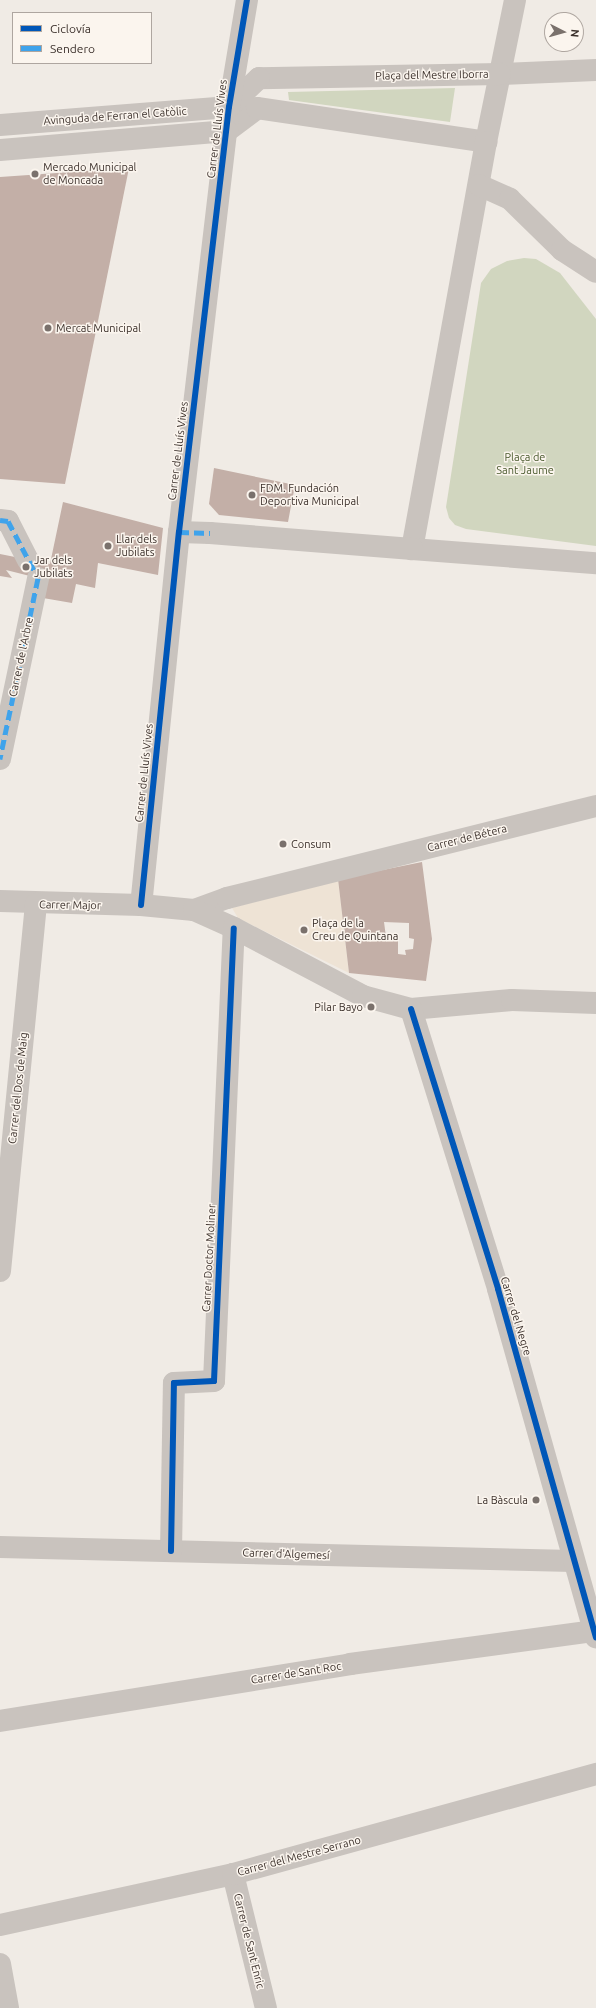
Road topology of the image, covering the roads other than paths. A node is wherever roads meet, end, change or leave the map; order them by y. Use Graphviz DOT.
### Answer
graph roads {
  1 [pos="247,0"];
  2 [pos="515,0"];
  3 [pos="596,70"];
  4 [pos="500,74"];
  5 [pos="229,107"];
  6 [pos="0,125"];
  7 [pos="227,131"];
  8 [pos="486,142"];
  9 [pos="0,150"];
  10 [pos="479,185"];
  11 [pos="596,272"];
  12 [pos="4,520"];
  13 [pos="179,532"];
  14 [pos="412,549"];
  15 [pos="596,563"];
  16 [pos="0,759"];
  17 [pos="596,806"];
  18 [pos="0,901"];
  19 [pos="36,904"];
  20 [pos="141,905"];
  21 [pos="194,910"];
  22 [pos="234,928"];
  23 [pos="596,1004"];
  24 [pos="411,1009"];
  25 [pos="0,1271"];
  26 [pos="0,1547"];
  27 [pos="170,1551"];
  28 [pos="573,1561"];
  29 [pos="595,1634"];
  30 [pos="0,1720"];
  31 [pos="596,1774"];
  32 [pos="232,1874"];
  33 [pos="0,1925"];
  34 [pos="0,1964"];
  35 [pos="8,2008"];
  36 [pos="266,2008"];
  1 -- 5 [label="street, Carrer de Lluís Vives"];
  2 -- 4 [label="street"];
  3 -- 4 [label="street"];
  4 -- 5 [label="street, Plaça del Mestre Iborra"];
  4 -- 8 [label="street, Plaça del Mestre Iborra"];
  5 -- 6 [label="street, Avinguda de Ferran el Catòlic"];
  5 -- 7 [label="street, Carrer de Lluís Vives"];
  7 -- 8 [label="street"];
  7 -- 9 [label="street"];
  7 -- 13 [label="street, Carrer de Lluís Vives"];
  8 -- 10 [label="street"];
  10 -- 11 [label="street"];
  10 -- 14 [label="street"];
  12 -- 16 [label="street, Carrer de l'Arbre"];
  13 -- 14 [label="street"];
  13 -- 20 [label="street, Carrer de Lluís Vives"];
  14 -- 15 [label="street"];
  17 -- 21 [label="street, Carrer de Bétera"];
  18 -- 19 [label="street, Carrer Major"];
  19 -- 20 [label="street, Carrer Major"];
  19 -- 25 [label="street, Carrer del Dos de Maig"];
  20 -- 21 [label="street"];
  21 -- 22 [label="street"];
  22 -- 24 [label="street"];
  22 -- 27 [label="street, Carrer Doctor Moliner"];
  23 -- 24 [label="street"];
  24 -- 28 [label="street, Carrer del Negre"];
  26 -- 27 [label="street, Carrer d'Algemesí"];
  27 -- 28 [label="street, Carrer d'Algemesí"];
  28 -- 29 [label="street, Carrer del Negre"];
  29 -- 30 [label="street, Carrer de Sant Roc"];
  31 -- 32 [label="street, Carrer del Mestre Serrano"];
  32 -- 33 [label="street, Carrer del Mestre Serrano"];
  32 -- 36 [label="street, Carrer de Sant Enric"];
  34 -- 35 [label="street"];
}
